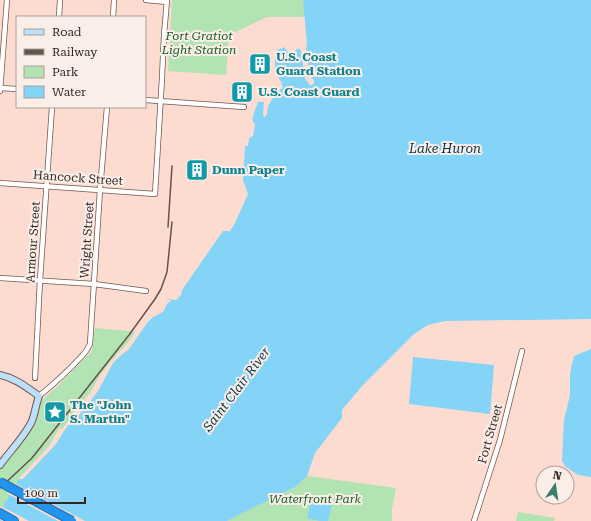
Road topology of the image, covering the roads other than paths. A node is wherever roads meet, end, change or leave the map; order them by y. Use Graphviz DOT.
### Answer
graph roads {
  1 [pos="7,0"];
  2 [pos="60,0"];
  3 [pos="114,0"];
  4 [pos="146,0"];
  5 [pos="167,1"];
  6 [pos="59,16"];
  7 [pos="113,16"];
  8 [pos="0,89"];
  9 [pos="16,89"];
  10 [pos="146,100"];
  11 [pos="161,102"];
  12 [pos="244,107"];
  13 [pos="52,108"];
  14 [pos="107,108"];
  15 [pos="0,183"];
  16 [pos="47,186"];
  17 [pos="100,190"];
  18 [pos="0,278"];
  19 [pos="40,280"];
  20 [pos="94,284"];
  21 [pos="146,291"];
  22 [pos="522,351"];
  23 [pos="0,375"];
  24 [pos="35,378"];
  25 [pos="39,396"];
  26 [pos="0,465"];
  27 [pos="0,482"];
  28 [pos="0,513"];
  29 [pos="14,521"];
  30 [pos="72,521"];
  31 [pos="474,521"];
  1 -- 8 [label="street"];
  2 -- 6 [label="street"];
  3 -- 7 [label="street"];
  4 -- 5 [label="street"];
  5 -- 11 [label="street"];
  8 -- 9 [label="street"];
  10 -- 11 [label="street"];
  11 -- 12 [label="street"];
  11 -- 17 [label="street, Hancock Street"];
  13 -- 16 [label="street, Armour Street"];
  14 -- 17 [label="street, Wright Street"];
  15 -- 16 [label="street, Hancock Street"];
  16 -- 17 [label="street, Hancock Street"];
  16 -- 19 [label="street, Armour Street"];
  17 -- 20 [label="street, Wright Street"];
  18 -- 19 [label="street"];
  19 -- 20 [label="street"];
  19 -- 24 [label="street, Armour Street"];
  20 -- 21 [label="street"];
  20 -- 25 [label="street, Wright Street"];
  22 -- 31 [label="street, Fort Street"];
  23 -- 25 [label="street"];
  25 -- 26 [label="street"];
  27 -- 30 [label="highway, bridge"];
  28 -- 29 [label="highway"];
}
